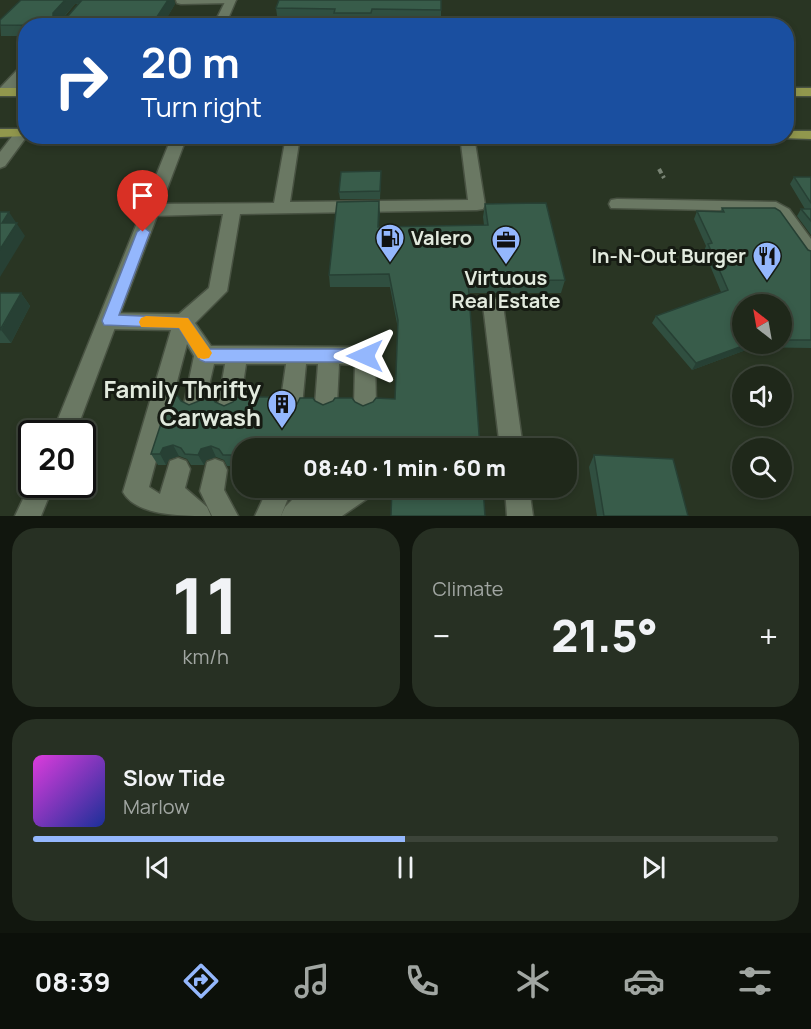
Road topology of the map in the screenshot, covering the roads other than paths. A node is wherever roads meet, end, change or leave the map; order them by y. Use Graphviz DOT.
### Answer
graph roads {
  1 [pos="231,0"];
  2 [pos="181,1"];
  3 [pos="223,18"];
  4 [pos="18,77"];
  5 [pos="2,92"];
  6 [pos="18,92"];
  7 [pos="794,92"];
  8 [pos="811,92"];
  9 [pos="0,133"];
  10 [pos="18,133"];
  11 [pos="794,135"];
  12 [pos="811,135"];
  13 [pos="18,140"];
  14 [pos="177,144"];
  15 [pos="292,144"];
  16 [pos="468,144"];
  17 [pos="0,163"];
  18 [pos="617,204"];
  19 [pos="281,207"];
  20 [pos="233,208"];
  21 [pos="152,210"];
  22 [pos="811,252"];
  23 [pos="493,305"];
  24 [pos="109,321"];
  25 [pos="183,322"];
  26 [pos="205,355"];
  27 [pos="237,355"];
  28 [pos="297,356"];
  29 [pos="329,356"];
  30 [pos="195,404"];
  31 [pos="326,404"];
  32 [pos="229,405"];
  33 [pos="366,405"];
  34 [pos="291,406"];
  35 [pos="69,420"];
  36 [pos="511,438"];
  37 [pos="178,469"];
  38 [pos="215,470"];
  39 [pos="36,498"];
  40 [pos="276,498"];
  41 [pos="311,498"];
  42 [pos="347,498"];
  43 [pos="518,498"];
  44 [pos="28,516"];
  45 [pos="174,516"];
  46 [pos="198,516"];
  47 [pos="225,516"];
  48 [pos="268,516"];
  49 [pos="294,516"];
  50 [pos="320,516"];
  51 [pos="520,516"];
  1 -- 2 [label="street"];
  1 -- 3 [label="street"];
  4 -- 5 [label="street"];
  5 -- 6 [label="main road"];
  7 -- 8 [label="main road"];
  9 -- 10 [label="main road"];
  11 -- 12 [label="main road"];
  13 -- 17 [label="street"];
  14 -- 21 [label="street"];
  15 -- 19 [label="street"];
  16 -- 19 [label="street"];
  18 -- 22 [label="street"];
  19 -- 20 [label="street"];
  20 -- 21 [label="street"];
  20 -- 25 [label="street"];
  21 -- 24 [label="street"];
  23 -- 36 [label="street"];
  24 -- 25 [label="street"];
  24 -- 35 [label="street"];
  25 -- 26 [label="street"];
  25 -- 45 [label="street"];
  26 -- 27 [label="street"];
  26 -- 30 [label="street"];
  27 -- 28 [label="street"];
  27 -- 32 [label="street"];
  28 -- 29 [label="street"];
  28 -- 34 [label="street"];
  29 -- 31 [label="street"];
  29 -- 33 [label="street"];
  37 -- 46 [label="street"];
  38 -- 47 [label="street"];
  39 -- 44 [label="street"];
  40 -- 48 [label="street"];
  41 -- 49 [label="street"];
  42 -- 50 [label="street"];
  43 -- 51 [label="street"];
}
